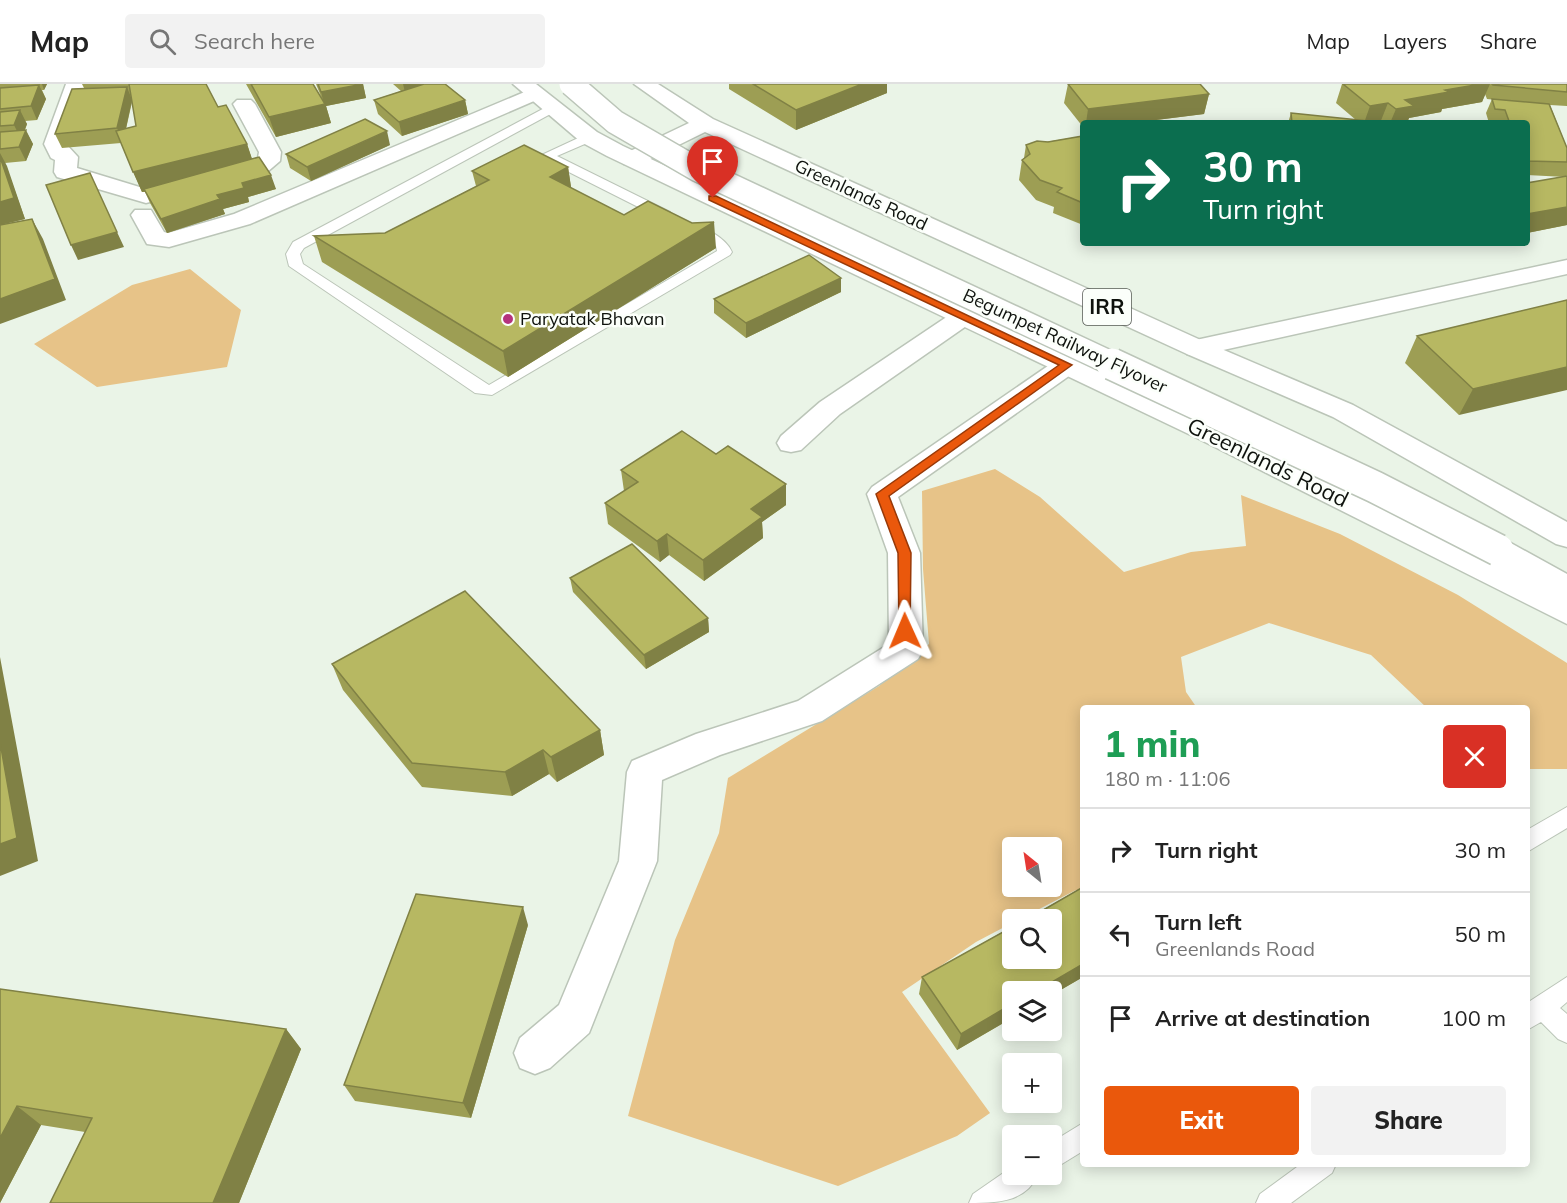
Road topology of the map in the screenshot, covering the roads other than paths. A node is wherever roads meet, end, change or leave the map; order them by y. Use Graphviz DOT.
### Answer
graph roads {
  1 [pos="76,84"];
  2 [pos="571,84"];
  3 [pos="644,84"];
  4 [pos="536,95"];
  5 [pos="244,104"];
  6 [pos="705,124"];
  7 [pos="590,136"];
  8 [pos="466,155"];
  9 [pos="547,156"];
  10 [pos="632,159"];
  11 [pos="485,165"];
  12 [pos="526,165"];
  13 [pos="143,215"];
  14 [pos="1567,267"];
  15 [pos="963,317"];
  16 [pos="1197,348"];
  17 [pos="1067,365"];
  18 [pos="791,443"];
  19 [pos="1567,536"];
  20 [pos="1567,589"];
  21 [pos="1567,612"];
  22 [pos="1567,816"];
  23 [pos="1530,840"];
  24 [pos="1567,988"];
  25 [pos="1534,1012"];
  26 [pos="1567,1031"];
  27 [pos="535,1053"];
  28 [pos="1080,1138"];
  29 [pos="1062,1150"];
  30 [pos="1319,1167"];
  31 [pos="1009,1185"];
  32 [pos="1278,1201"];
  33 [pos="982,1203"];
  1 -- 5 [label="street"];
  2 -- 20 [label="street, Begumpet Railway Flyover / IRR, bridge"];
  3 -- 6 [label="street, Greenlands Road / IRR"];
  4 -- 7 [label="street, Greenlands Road"];
  4 -- 8 [label="lane"];
  4 -- 13 [label="street"];
  6 -- 10 [label="street"];
  6 -- 16 [label="street, Greenlands Road / IRR"];
  7 -- 9 [label="lane"];
  7 -- 10 [label="street, Greenlands Road"];
  8 -- 9 [label="lane"];
  8 -- 11 [label="lane"];
  9 -- 12 [label="lane"];
  10 -- 15 [label="street, Greenlands Road"];
  14 -- 16 [label="street"];
  15 -- 17 [label="street, Greenlands Road"];
  15 -- 18 [label="street"];
  16 -- 19 [label="street, Greenlands Road / IRR"];
  17 -- 21 [label="street, Greenlands Road"];
  17 -- 27 [label="street"];
  22 -- 23 [label="lane"];
  24 -- 25 [label="lane"];
  25 -- 26 [label="lane"];
  28 -- 29 [label="lane"];
  30 -- 32 [label="lane"];
  31 -- 33 [label="lane"];
}
